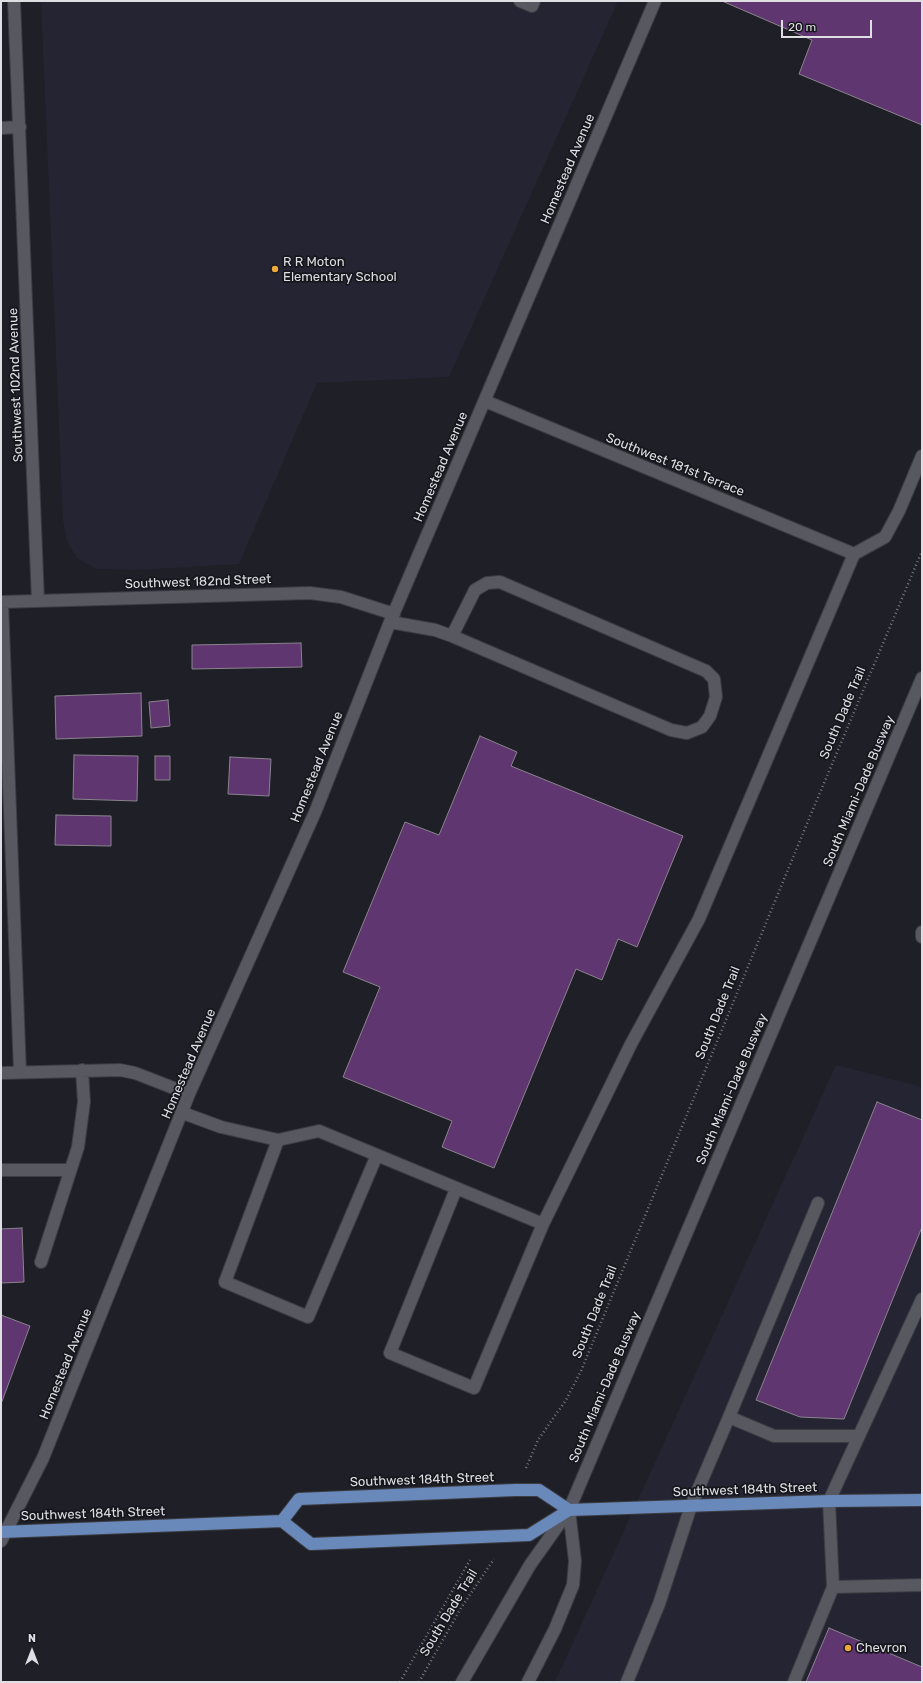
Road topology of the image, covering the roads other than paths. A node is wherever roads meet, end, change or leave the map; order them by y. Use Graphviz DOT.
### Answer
graph roads {
  1 [pos="14,1"];
  2 [pos="520,1"];
  3 [pos="534,1"];
  4 [pos="655,1"];
  5 [pos="20,127"];
  6 [pos="1,128"];
  7 [pos="485,401"];
  8 [pos="922,456"];
  9 [pos="854,554"];
  10 [pos="38,601"];
  11 [pos="2,602"];
  12 [pos="392,618"];
  13 [pos="452,636"];
  14 [pos="922,678"];
  15 [pos="922,932"];
  16 [pos="922,937"];
  17 [pos="82,1070"];
  18 [pos="20,1072"];
  19 [pos="1,1073"];
  20 [pos="189,1094"];
  21 [pos="183,1113"];
  22 [pos="278,1140"];
  23 [pos="377,1155"];
  24 [pos="1,1170"];
  25 [pos="70,1170"];
  26 [pos="456,1189"];
  27 [pos="818,1203"];
  28 [pos="543,1224"];
  29 [pos="42,1262"];
  30 [pos="922,1300"];
  31 [pos="729,1417"];
  32 [pos="859,1436"];
  33 [pos="922,1500"];
  34 [pos="829,1501"];
  35 [pos="691,1506"];
  36 [pos="569,1510"];
  37 [pos="282,1521"];
  38 [pos="3,1535"];
  39 [pos="922,1585"];
  40 [pos="833,1588"];
  41 [pos="462,1682"];
  42 [pos="528,1682"];
  43 [pos="626,1682"];
  44 [pos="794,1682"];
  1 -- 5 [label="street, Southwest 102nd Avenue"];
  2 -- 3 [label="street"];
  4 -- 7 [label="street, Homestead Avenue"];
  5 -- 6 [label="street"];
  5 -- 10 [label="street, Southwest 102nd Avenue"];
  7 -- 9 [label="street, Southwest 181st Terrace"];
  7 -- 12 [label="street, Homestead Avenue"];
  8 -- 9 [label="street"];
  9 -- 28 [label="street"];
  10 -- 11 [label="street, Southwest 182nd Street"];
  10 -- 12 [label="street, Southwest 182nd Street"];
  11 -- 18 [label="street"];
  12 -- 13 [label="street, Southwest 182nd Street"];
  12 -- 20 [label="street, Homestead Avenue"];
  13 -- 13 [label="street, Southwest 182nd Street"];
  14 -- 36 [label="street, South Miami-Dade Busway"];
  15 -- 16 [label="street"];
  17 -- 18 [label="street"];
  17 -- 20 [label="street"];
  17 -- 25 [label="street"];
  18 -- 19 [label="street"];
  20 -- 21 [label="street, Homestead Avenue"];
  21 -- 22 [label="street"];
  21 -- 38 [label="street, Homestead Avenue"];
  22 -- 23 [label="street"];
  22 -- 23 [label="street"];
  23 -- 26 [label="street"];
  24 -- 25 [label="street"];
  25 -- 29 [label="street"];
  26 -- 28 [label="street"];
  26 -- 28 [label="street"];
  27 -- 31 [label="street"];
  30 -- 32 [label="street"];
  31 -- 32 [label="street"];
  31 -- 35 [label="street"];
  32 -- 34 [label="street"];
  33 -- 34 [label="main road, Southwest 184th Street"];
  34 -- 35 [label="main road, Southwest 184th Street"];
  34 -- 40 [label="street"];
  35 -- 36 [label="main road, Southwest 184th Street"];
  35 -- 43 [label="street"];
  36 -- 37 [label="main road"];
  36 -- 37 [label="main road, Southwest 184th Street"];
  36 -- 41 [label="street, South Miami-Dade Busway"];
  36 -- 42 [label="street, South Miami-Dade Busway"];
  37 -- 38 [label="main road, Southwest 184th Street"];
  39 -- 40 [label="street"];
  40 -- 44 [label="street"];
}
